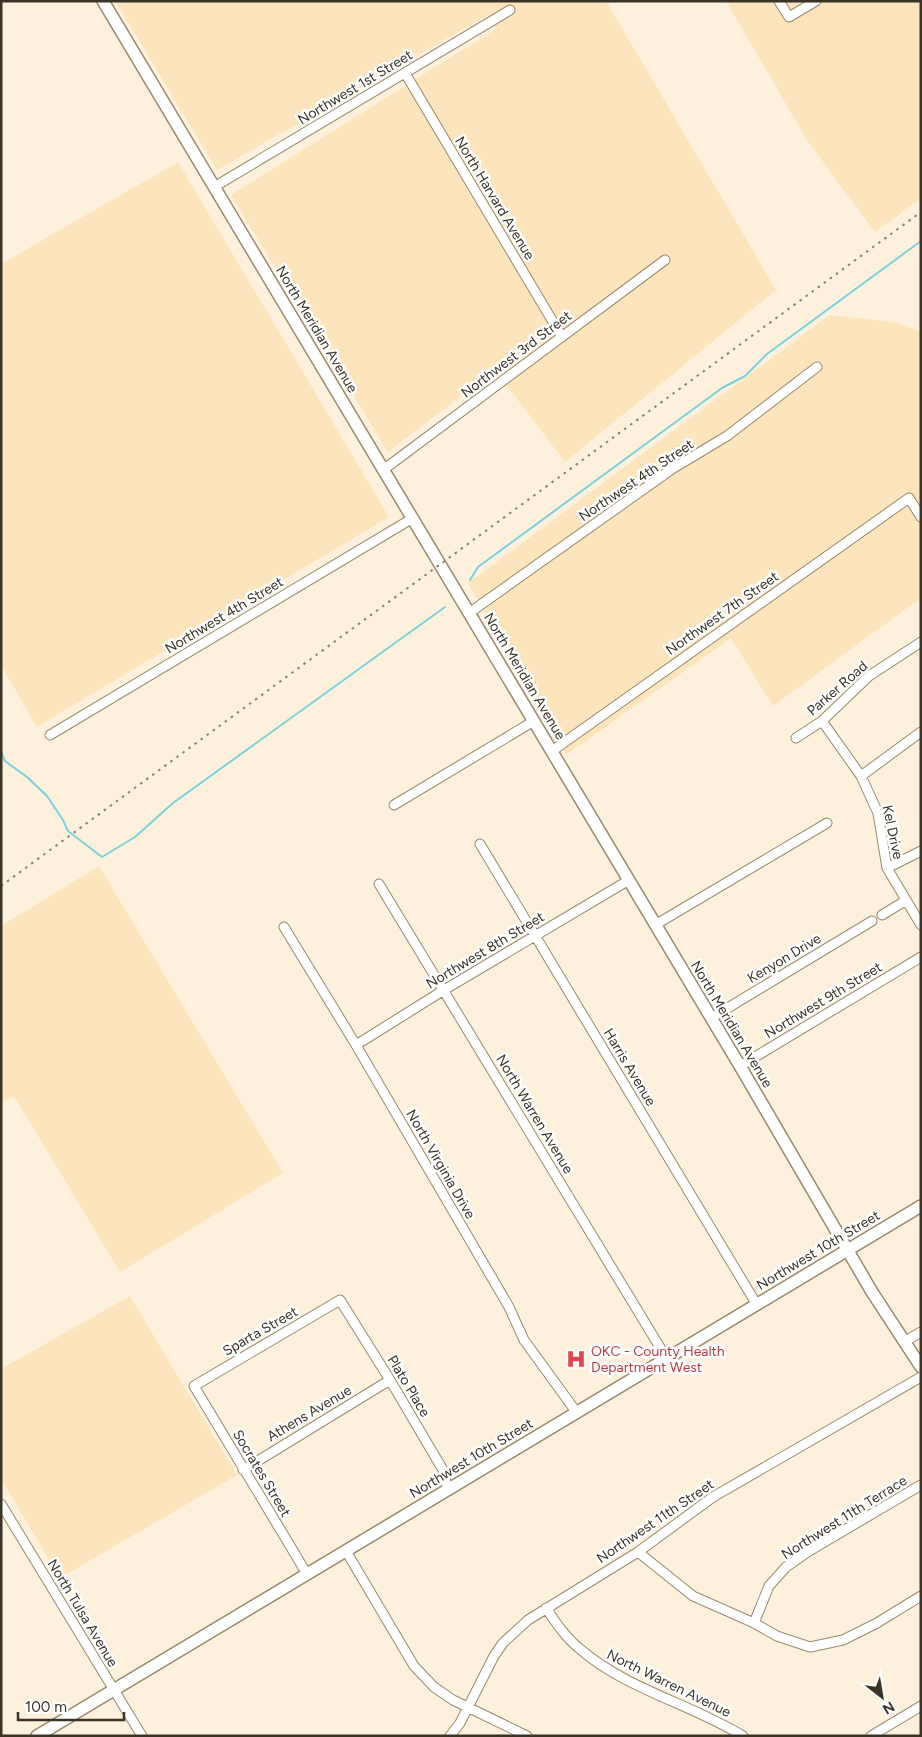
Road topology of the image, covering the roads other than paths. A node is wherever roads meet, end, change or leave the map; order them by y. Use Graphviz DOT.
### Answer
graph roads {
  1 [pos="103,1"];
  2 [pos="779,1"];
  3 [pos="816,1"];
  4 [pos="510,10"];
  5 [pos="405,73"];
  6 [pos="214,187"];
  7 [pos="665,260"];
  8 [pos="562,337"];
  9 [pos="817,367"];
  10 [pos="383,470"];
  11 [pos="921,517"];
  12 [pos="413,518"];
  13 [pos="469,613"];
  14 [pos="921,642"];
  15 [pos="534,721"];
  16 [pos="822,721"];
  17 [pos="921,732"];
  18 [pos="50,734"];
  19 [pos="796,738"];
  20 [pos="552,752"];
  21 [pos="861,776"];
  22 [pos="394,805"];
  23 [pos="827,823"];
  24 [pos="480,844"];
  25 [pos="921,851"];
  26 [pos="887,868"];
  27 [pos="629,880"];
  28 [pos="379,884"];
  29 [pos="905,900"];
  30 [pos="882,915"];
  31 [pos="872,921"];
  32 [pos="920,921"];
  33 [pos="656,925"];
  34 [pos="284,927"];
  35 [pos="536,935"];
  36 [pos="921,957"];
  37 [pos="444,990"];
  38 [pos="711,1018"];
  39 [pos="356,1045"];
  40 [pos="740,1066"];
  41 [pos="921,1206"];
  42 [pos="848,1250"];
  43 [pos="340,1300"];
  44 [pos="757,1305"];
  45 [pos="921,1332"];
  46 [pos="904,1342"];
  47 [pos="667,1359"];
  48 [pos="921,1367"];
  49 [pos="921,1377"];
  50 [pos="390,1380"];
  51 [pos="194,1386"];
  52 [pos="577,1413"];
  53 [pos="243,1470"];
  54 [pos="921,1485"];
  55 [pos="448,1490"];
  56 [pos="3,1511"];
  57 [pos="346,1551"];
  58 [pos="638,1552"];
  59 [pos="307,1574"];
  60 [pos="921,1596"];
  61 [pos="546,1608"];
  62 [pos="754,1623"];
  63 [pos="114,1689"];
  64 [pos="921,1706"];
  65 [pos="468,1707"];
  66 [pos="37,1736"];
  67 [pos="142,1736"];
  68 [pos="450,1736"];
  69 [pos="527,1736"];
  70 [pos="743,1736"];
  71 [pos="871,1736"];
  1 -- 6 [label="main road, North Meridian Avenue"];
  2 -- 3 [label="street"];
  4 -- 5 [label="street, Northwest 1st Street"];
  5 -- 6 [label="street, Northwest 1st Street"];
  5 -- 8 [label="street, North Harvard Avenue"];
  6 -- 10 [label="main road, North Meridian Avenue"];
  7 -- 8 [label="street, Northwest 3rd Street"];
  8 -- 10 [label="street, Northwest 3rd Street"];
  9 -- 13 [label="street, Northwest 4th Street"];
  10 -- 12 [label="main road, North Meridian Avenue"];
  11 -- 20 [label="street, Northwest 7th Street"];
  12 -- 13 [label="main road, North Meridian Avenue"];
  12 -- 18 [label="street, Northwest 4th Street"];
  13 -- 15 [label="main road, North Meridian Avenue"];
  14 -- 16 [label="street, Parker Road"];
  15 -- 20 [label="main road, North Meridian Avenue"];
  15 -- 22 [label="street"];
  16 -- 19 [label="street, Parker Road"];
  16 -- 21 [label="street, Kel Drive"];
  17 -- 21 [label="street"];
  20 -- 27 [label="main road, North Meridian Avenue"];
  21 -- 26 [label="street, Kel Drive"];
  23 -- 33 [label="street"];
  24 -- 35 [label="street, Harris Avenue"];
  25 -- 26 [label="street"];
  26 -- 29 [label="street, Kel Drive"];
  27 -- 33 [label="main road, North Meridian Avenue"];
  27 -- 35 [label="street, Northwest 8th Street"];
  28 -- 37 [label="street, North Warren Avenue"];
  29 -- 30 [label="street"];
  29 -- 32 [label="street, Kel Drive"];
  31 -- 38 [label="street, Kenyon Drive"];
  33 -- 38 [label="main road, North Meridian Avenue"];
  34 -- 39 [label="street, North Virginia Drive"];
  35 -- 37 [label="street, Northwest 8th Street"];
  35 -- 44 [label="street, Harris Avenue"];
  36 -- 40 [label="street, Northwest 9th Street"];
  37 -- 39 [label="street, Northwest 8th Street"];
  37 -- 47 [label="street, North Warren Avenue"];
  38 -- 40 [label="main road, North Meridian Avenue"];
  39 -- 52 [label="street, North Virginia Drive"];
  40 -- 42 [label="main road, North Meridian Avenue"];
  41 -- 42 [label="main road, Northwest 10th Street"];
  42 -- 44 [label="main road, Northwest 10th Street"];
  42 -- 46 [label="main road, North Meridian Avenue"];
  43 -- 50 [label="street, Plato Place"];
  43 -- 51 [label="street, Sparta Street"];
  44 -- 47 [label="main road, Northwest 10th Street"];
  45 -- 46 [label="street"];
  46 -- 48 [label="main road, North Meridian Avenue"];
  47 -- 52 [label="main road, Northwest 10th Street"];
  49 -- 58 [label="street, Northwest 11th Street"];
  50 -- 53 [label="street, Athens Avenue"];
  50 -- 55 [label="street, Plato Place"];
  51 -- 53 [label="street, Socrates Street"];
  52 -- 55 [label="main road, Northwest 10th Street"];
  53 -- 59 [label="street, Socrates Street"];
  54 -- 62 [label="street, Northwest 11th Terrace"];
  55 -- 57 [label="main road, Northwest 10th Street"];
  56 -- 63 [label="street, North Tulsa Avenue"];
  57 -- 59 [label="main road, Northwest 10th Street"];
  57 -- 65 [label="street"];
  58 -- 61 [label="street, Northwest 11th Street"];
  58 -- 62 [label="street"];
  59 -- 63 [label="main road, Northwest 10th Street"];
  60 -- 62 [label="street"];
  61 -- 65 [label="street, Northwest 11th Street"];
  61 -- 70 [label="street, North Warren Avenue"];
  63 -- 66 [label="main road, Northwest 10th Street"];
  63 -- 67 [label="street, North Tulsa Avenue"];
  64 -- 71 [label="street"];
  65 -- 68 [label="street, Northwest 11th Street"];
  65 -- 69 [label="street"];
}
